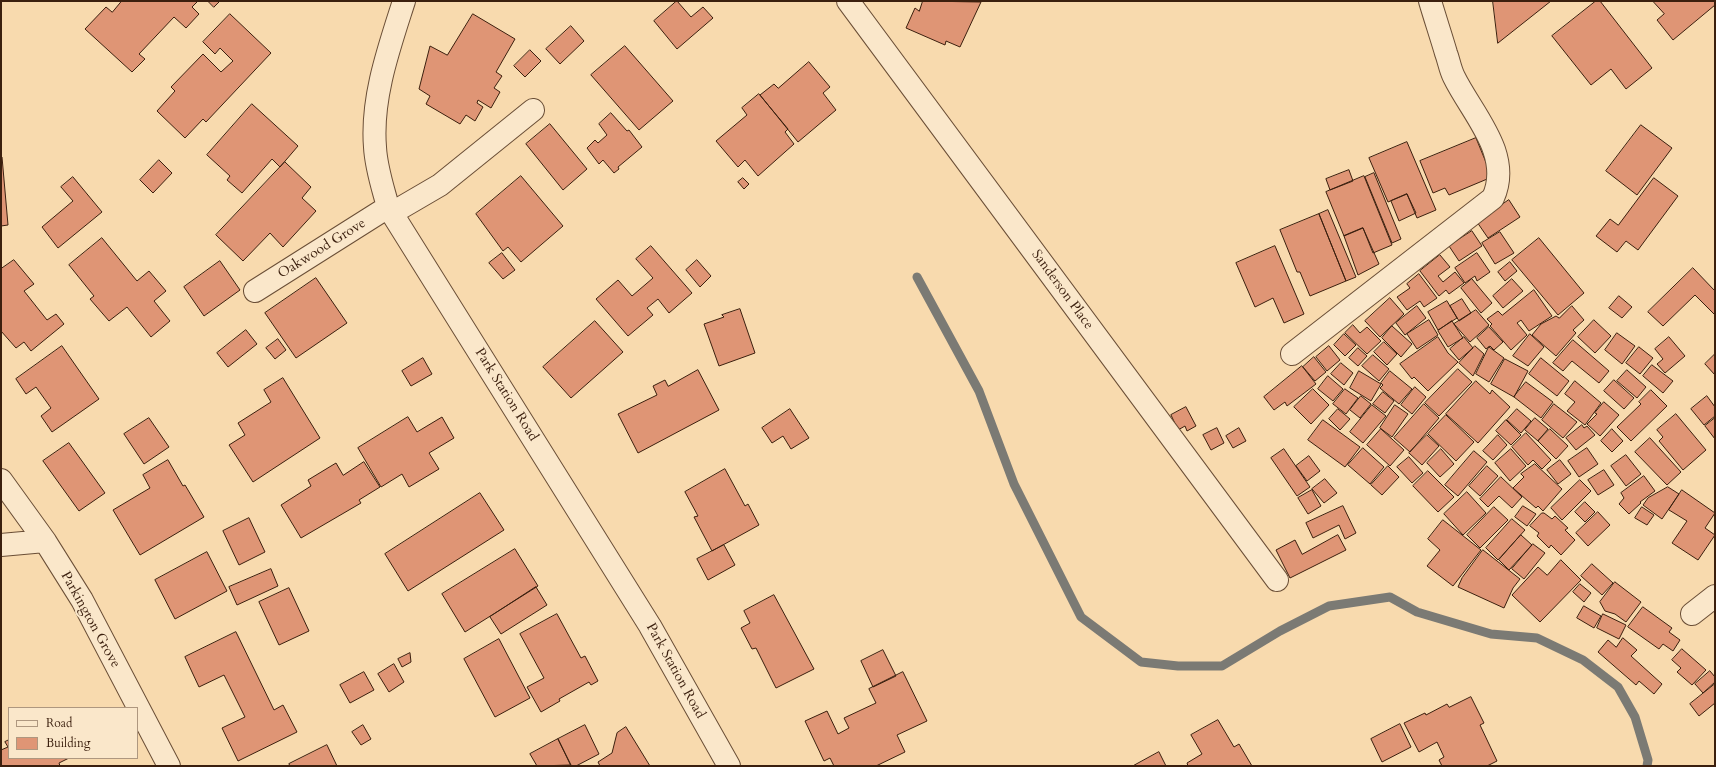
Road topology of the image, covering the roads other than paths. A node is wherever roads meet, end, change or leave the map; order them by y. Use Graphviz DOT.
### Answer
graph roads {
  1 [pos="404,1"];
  2 [pos="848,1"];
  3 [pos="1430,1"];
  4 [pos="533,110"];
  5 [pos="390,210"];
  6 [pos="255,291"];
  7 [pos="1292,354"];
  8 [pos="1,480"];
  9 [pos="45,541"];
  10 [pos="1,545"];
  11 [pos="1277,580"];
  12 [pos="1715,596"];
  13 [pos="1692,614"];
  14 [pos="169,766"];
  15 [pos="728,766"];
  1 -- 5 [label="street, Park Station Road"];
  2 -- 11 [label="street, Sanderson Place"];
  3 -- 7 [label="street"];
  4 -- 5 [label="street, Oakwood Grove"];
  5 -- 6 [label="street, Oakwood Grove"];
  5 -- 15 [label="street, Park Station Road"];
  8 -- 9 [label="street, Parkington Grove"];
  9 -- 10 [label="street"];
  9 -- 14 [label="street, Parkington Grove"];
  12 -- 13 [label="street"];
}
